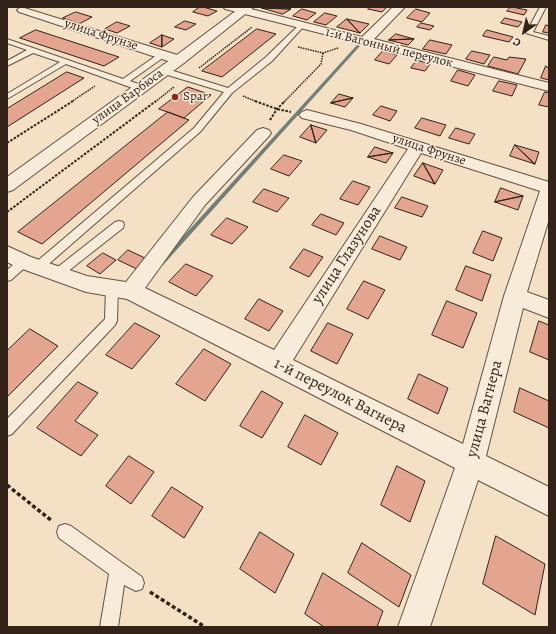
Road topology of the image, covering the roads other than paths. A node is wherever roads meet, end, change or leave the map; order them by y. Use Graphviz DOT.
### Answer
graph roads {
  1 [pos="229,7"];
  2 [pos="399,7"];
  3 [pos="544,7"];
  4 [pos="23,10"];
  5 [pos="247,10"];
  6 [pos="301,26"];
  7 [pos="549,38"];
  8 [pos="7,41"];
  9 [pos="365,41"];
  10 [pos="33,50"];
  11 [pos="163,55"];
  12 [pos="179,60"];
  13 [pos="66,62"];
  14 [pos="7,64"];
  15 [pos="164,71"];
  16 [pos="124,82"];
  17 [pos="549,87"];
  18 [pos="142,88"];
  19 [pos="229,91"];
  20 [pos="7,97"];
  21 [pos="307,115"];
  22 [pos="263,133"];
  23 [pos="417,147"];
  24 [pos="7,186"];
  25 [pos="549,189"];
  26 [pos="119,225"];
  27 [pos="23,260"];
  28 [pos="58,273"];
  29 [pos="7,277"];
  30 [pos="122,290"];
  31 [pos="515,296"];
  32 [pos="549,309"];
  33 [pos="278,364"];
  34 [pos="7,429"];
  35 [pos="471,462"];
  36 [pos="549,502"];
  37 [pos="65,532"];
  38 [pos="118,570"];
  39 [pos="136,583"];
  40 [pos="109,627"];
  41 [pos="414,627"];
  1 -- 5 [label="street, 1-й Вагонный переулок"];
  2 -- 9 [label="street"];
  3 -- 7 [label="lane"];
  4 -- 11 [label="street, улица Фрунзе"];
  5 -- 6 [label="street, 1-й Вагонный переулок"];
  5 -- 12 [label="street, улица Барбюса"];
  6 -- 9 [label="street, 1-й Вагонный переулок"];
  6 -- 19 [label="lane"];
  8 -- 10 [label="lane"];
  9 -- 17 [label="street, 1-й Вагонный переулок"];
  10 -- 13 [label="lane"];
  10 -- 14 [label="lane"];
  11 -- 12 [label="street, улица Фрунзе"];
  11 -- 16 [label="lane"];
  12 -- 15 [label="street, улица Барбюса"];
  13 -- 16 [label="lane"];
  13 -- 20 [label="lane"];
  15 -- 18 [label="street, улица Барбюса"];
  15 -- 19 [label="lane"];
  16 -- 18 [label="lane"];
  18 -- 24 [label="street, улица Барбюса"];
  19 -- 27 [label="lane"];
  21 -- 23 [label="street, улица Фрунзе"];
  22 -- 30 [label="street"];
  23 -- 25 [label="street, улица Фрунзе"];
  23 -- 33 [label="street, улица Глазунова"];
  25 -- 31 [label="street, улица Вагнера"];
  26 -- 28 [label="lane"];
  27 -- 28 [label="street, 1-й переулок Вагнера"];
  27 -- 29 [label="lane"];
  28 -- 30 [label="street, 1-й переулок Вагнера"];
  30 -- 33 [label="street, 1-й переулок Вагнера"];
  30 -- 34 [label="lane"];
  31 -- 32 [label="street"];
  31 -- 35 [label="street, улица Вагнера"];
  33 -- 35 [label="street, 1-й переулок Вагнера"];
  35 -- 36 [label="street, 1-й переулок Вагнера"];
  35 -- 41 [label="street, улица Вагнера"];
  37 -- 38 [label="lane"];
  38 -- 39 [label="lane"];
  38 -- 40 [label="lane"];
}
